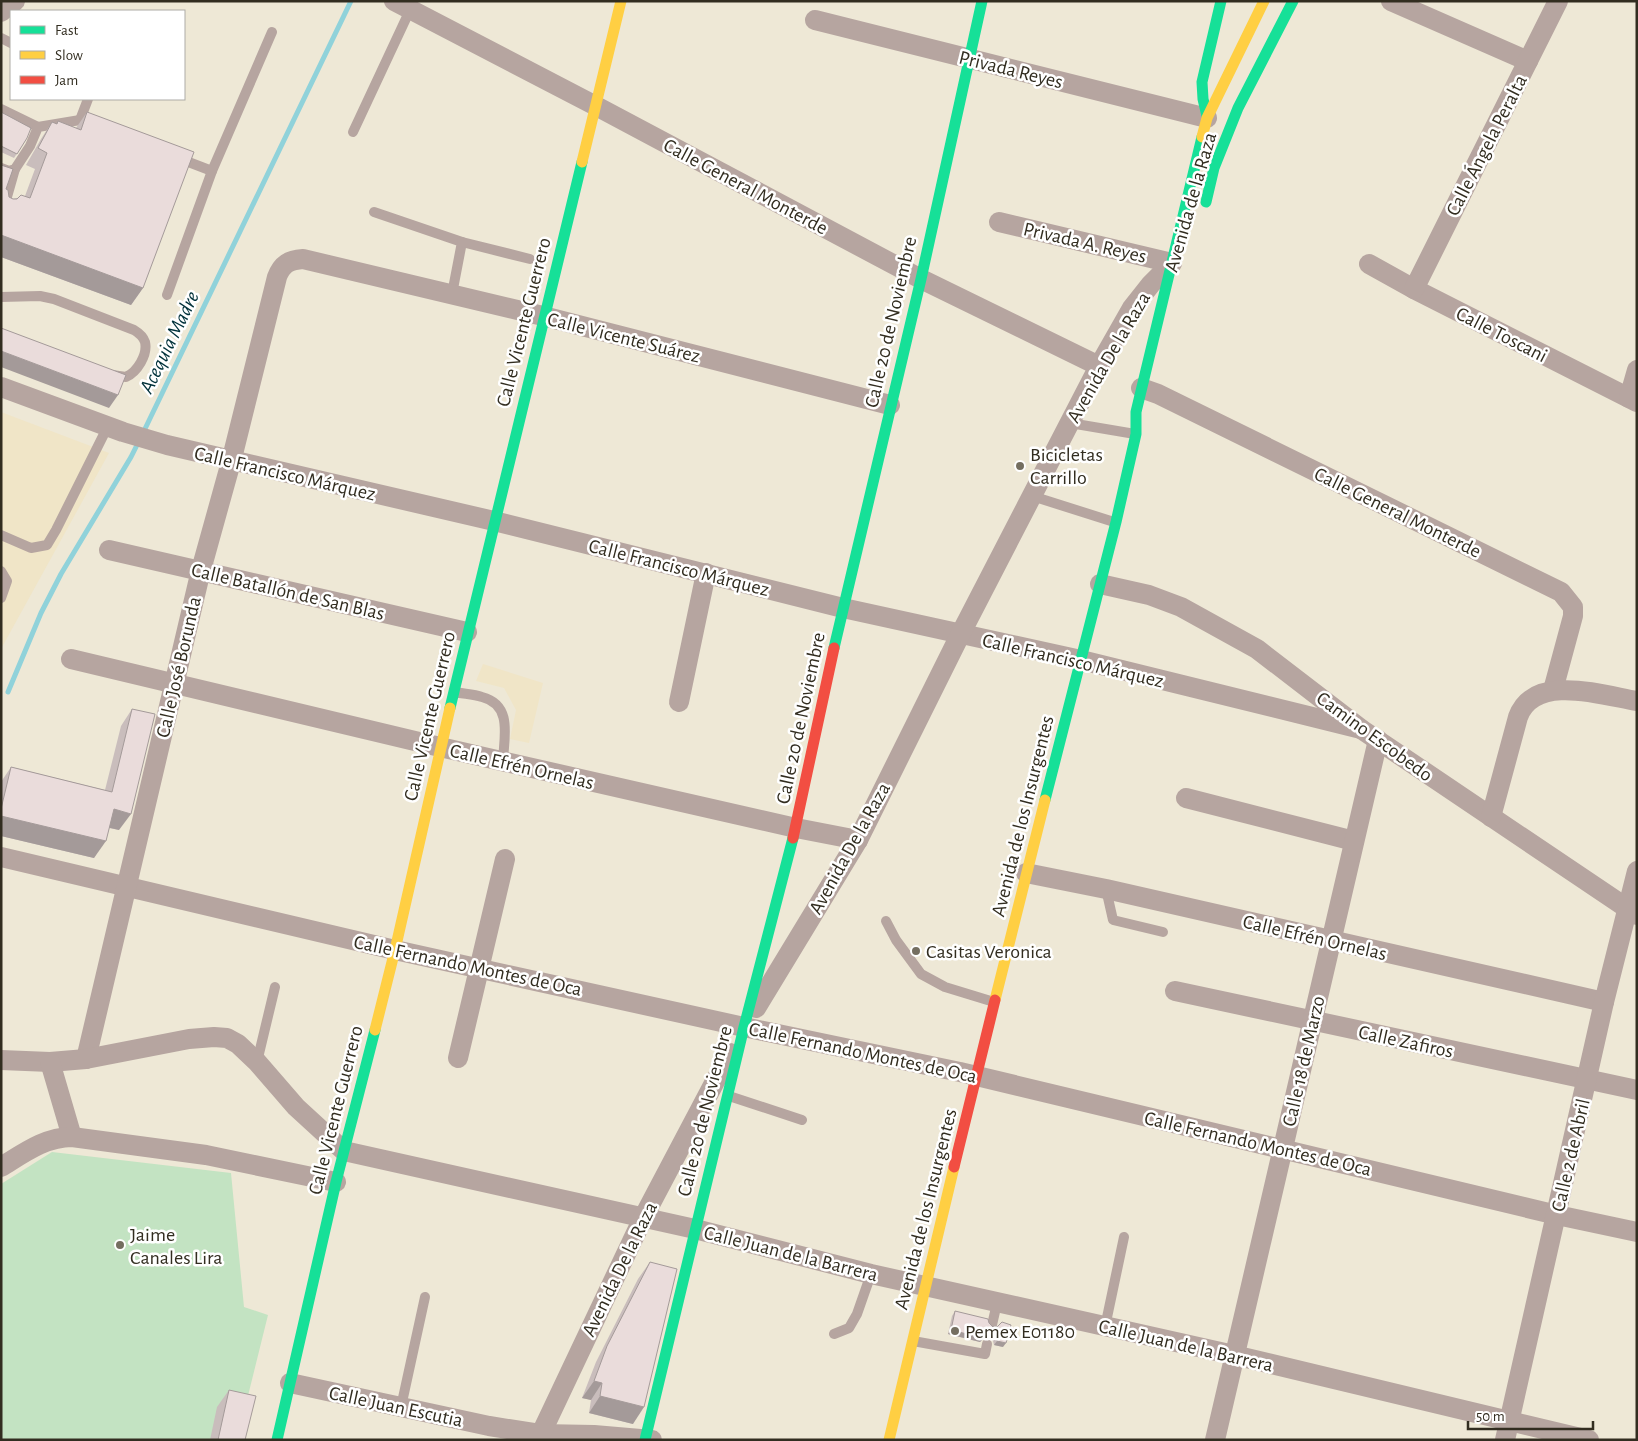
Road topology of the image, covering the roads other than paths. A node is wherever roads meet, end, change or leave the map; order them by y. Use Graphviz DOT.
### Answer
graph roads {
  1 [pos="15,1"];
  2 [pos="621,1"];
  3 [pos="982,1"];
  4 [pos="1221,1"];
  5 [pos="1264,1"];
  6 [pos="1293,1"];
  7 [pos="1391,1"];
  8 [pos="1558,1"];
  9 [pos="402,6"];
  10 [pos="1,12"];
  11 [pos="815,20"];
  12 [pos="272,32"];
  13 [pos="969,59"];
  14 [pos="1528,61"];
  15 [pos="88,100"];
  16 [pos="596,106"];
  17 [pos="1,109"];
  18 [pos="1207,118"];
  19 [pos="80,120"];
  20 [pos="38,127"];
  21 [pos="98,127"];
  22 [pos="353,132"];
  23 [pos="168,154"];
  24 [pos="1,168"];
  25 [pos="15,169"];
  26 [pos="212,171"];
  27 [pos="3,209"];
  28 [pos="374,212"];
  29 [pos="1203,214"];
  30 [pos="999,222"];
  31 [pos="462,242"];
  32 [pos="530,259"];
  33 [pos="1172,263"];
  34 [pos="1369,264"];
  35 [pos="277,277"];
  36 [pos="921,279"];
  37 [pos="1414,289"];
  38 [pos="452,294"];
  39 [pos="167,295"];
  40 [pos="1,297"];
  41 [pos="543,316"];
  42 [pos="1099,366"];
  43 [pos="99,370"];
  44 [pos="1637,370"];
  45 [pos="1,386"];
  46 [pos="1154,392"];
  47 [pos="1633,400"];
  48 [pos="890,404"];
  49 [pos="1146,420"];
  50 [pos="1070,423"];
  51 [pos="116,429"];
  52 [pos="1136,434"];
  53 [pos="231,462"];
  54 [pos="1032,496"];
  55 [pos="494,521"];
  56 [pos="1116,522"];
  57 [pos="1,536"];
  58 [pos="109,550"];
  59 [pos="201,570"];
  60 [pos="1,571"];
  61 [pos="706,573"];
  62 [pos="1100,584"];
  63 [pos="1,598"];
  64 [pos="843,608"];
  65 [pos="467,632"];
  66 [pos="961,633"];
  67 [pos="71,659"];
  68 [pos="1081,660"];
  69 [pos="173,684"];
  70 [pos="1553,690"];
  71 [pos="453,692"];
  72 [pos="1636,701"];
  73 [pos="679,702"];
  74 [pos="1361,729"];
  75 [pos="1378,740"];
  76 [pos="440,747"];
  77 [pos="502,761"];
  78 [pos="1186,798"];
  79 [pos="1491,817"];
  80 [pos="796,828"];
  81 [pos="858,840"];
  82 [pos="1354,841"];
  83 [pos="2,859"];
  84 [pos="505,859"];
  85 [pos="1637,871"];
  86 [pos="1026,873"];
  87 [pos="126,886"];
  88 [pos="1106,889"];
  89 [pos="1632,912"];
  90 [pos="886,921"];
  91 [pos="1163,932"];
  92 [pos="1331,941"];
  93 [pos="395,950"];
  94 [pos="479,968"];
  95 [pos="275,987"];
  96 [pos="1175,991"];
  97 [pos="995,1002"];
  98 [pos="1604,1002"];
  99 [pos="1312,1021"];
  100 [pos="744,1027"];
  101 [pos="458,1058"];
  102 [pos="86,1059"];
  103 [pos="1,1060"];
  104 [pos="50,1062"];
  105 [pos="257,1062"];
  106 [pos="977,1076"];
  107 [pos="1587,1080"];
  108 [pos="1637,1090"];
  109 [pos="720,1092"];
  110 [pos="802,1120"];
  111 [pos="72,1137"];
  112 [pos="1282,1148"];
  113 [pos="344,1151"];
  114 [pos="1,1166"];
  115 [pos="336,1182"];
  116 [pos="1557,1215"];
  117 [pos="643,1218"];
  118 [pos="695,1228"];
  119 [pos="1637,1232"];
  120 [pos="1124,1237"];
  121 [pos="871,1274"];
  122 [pos="925,1285"];
  123 [pos="425,1297"];
  124 [pos="996,1302"];
  125 [pos="992,1325"];
  126 [pos="1105,1327"];
  127 [pos="834,1334"];
  128 [pos="912,1341"];
  129 [pos="988,1344"];
  130 [pos="1234,1355"];
  131 [pos="290,1383"];
  132 [pos="401,1406"];
  133 [pos="1507,1430"];
  134 [pos="539,1437"];
  135 [pos="648,1439"];
  136 [pos="277,1440"];
  137 [pos="889,1440"];
  138 [pos="1215,1440"];
  139 [pos="1589,1440"];
  1 -- 10 [label="street"];
  2 -- 16 [label="main road, Calle Vicente Guerrero"];
  3 -- 13 [label="main road, Calle 20 de Noviembre"];
  4 -- 18 [label="main road"];
  5 -- 18 [label="main road, Avenida de la Raza"];
  6 -- 29 [label="main road, Avenida de la Raza"];
  7 -- 14 [label="street"];
  8 -- 14 [label="street, Calle Ángela Peralta"];
  9 -- 16 [label="street, Calle General Monterde"];
  9 -- 22 [label="lane"];
  11 -- 13 [label="street, Privada Reyes"];
  12 -- 26 [label="lane"];
  13 -- 18 [label="street, Privada Reyes"];
  13 -- 36 [label="main road, Calle 20 de Noviembre"];
  14 -- 37 [label="street, Calle Ángela Peralta"];
  15 -- 19 [label="lane"];
  16 -- 36 [label="street, Calle General Monterde"];
  16 -- 41 [label="main road, Calle Vicente Guerrero"];
  17 -- 20 [label="lane"];
  18 -- 33 [label="main road, Avenida de la Raza"];
  19 -- 20 [label="lane"];
  19 -- 21 [label="lane"];
  20 -- 25 [label="lane"];
  23 -- 26 [label="lane"];
  24 -- 25 [label="lane"];
  25 -- 27 [label="lane"];
  26 -- 39 [label="lane"];
  28 -- 31 [label="lane"];
  30 -- 33 [label="street, Privada A. Reyes"];
  31 -- 32 [label="lane"];
  31 -- 38 [label="lane"];
  33 -- 42 [label="street, Avenida De la Raza"];
  33 -- 46 [label="main road, Avenida de la Raza"];
  34 -- 37 [label="street, Calle Toscani"];
  35 -- 38 [label="street, Calle Vicente Suárez"];
  35 -- 53 [label="street, Calle José Borunda"];
  36 -- 42 [label="street, Calle General Monterde"];
  36 -- 48 [label="main road, Calle 20 de Noviembre"];
  37 -- 47 [label="street, Calle Toscani"];
  38 -- 41 [label="street, Calle Vicente Suárez"];
  40 -- 43 [label="lane"];
  41 -- 48 [label="street, Calle Vicente Suárez"];
  41 -- 55 [label="main road, Calle Vicente Guerrero"];
  42 -- 50 [label="street, Avenida De la Raza"];
  44 -- 47 [label="street"];
  45 -- 51 [label="street, Calle Francisco Márquez"];
  46 -- 52 [label="main road, Avenida de los Insurgentes"];
  46 -- 70 [label="street, Calle General Monterde"];
  48 -- 64 [label="main road, Calle 20 de Noviembre"];
  49 -- 52 [label="main road, Avenida de los Insurgentes"];
  50 -- 52 [label="lane"];
  50 -- 54 [label="street, Avenida De la Raza"];
  51 -- 53 [label="street, Calle Francisco Márquez"];
  51 -- 57 [label="lane"];
  52 -- 56 [label="main road, Avenida de los Insurgentes"];
  53 -- 55 [label="street, Calle Francisco Márquez"];
  53 -- 59 [label="street, Calle José Borunda"];
  54 -- 56 [label="lane"];
  54 -- 66 [label="street, Avenida De la Raza"];
  55 -- 61 [label="street, Calle Francisco Márquez"];
  55 -- 65 [label="main road, Calle Vicente Guerrero"];
  56 -- 62 [label="main road, Avenida de los Insurgentes"];
  58 -- 59 [label="street, Calle Batallón de San Blas"];
  59 -- 65 [label="street, Calle Batallón de San Blas"];
  59 -- 69 [label="street, Calle José Borunda"];
  60 -- 63 [label="lane"];
  61 -- 64 [label="street, Calle Francisco Márquez"];
  61 -- 73 [label="street"];
  62 -- 68 [label="main road, Avenida de los Insurgentes"];
  62 -- 74 [label="street, Camino Escobedo"];
  64 -- 66 [label="street, Calle Francisco Márquez"];
  64 -- 80 [label="main road, Calle 20 de Noviembre"];
  65 -- 71 [label="main road, Calle Vicente Guerrero"];
  66 -- 68 [label="street, Calle Francisco Márquez"];
  66 -- 81 [label="street, Avenida De la Raza"];
  67 -- 69 [label="street, Calle Efrén Ornelas"];
  68 -- 74 [label="street, Calle Francisco Márquez"];
  68 -- 86 [label="main road, Avenida de los Insurgentes"];
  69 -- 76 [label="street, Calle Efrén Ornelas"];
  69 -- 87 [label="street, Calle José Borunda"];
  70 -- 72 [label="street"];
  70 -- 79 [label="street"];
  71 -- 76 [label="main road, Calle Vicente Guerrero"];
  71 -- 77 [label="lane"];
  74 -- 75 [label="street, Camino Escobedo"];
  75 -- 79 [label="street, Camino Escobedo"];
  75 -- 82 [label="street, Calle 18 de Marzo"];
  76 -- 77 [label="street, Calle Efrén Ornelas"];
  76 -- 93 [label="main road, Calle Vicente Guerrero"];
  77 -- 80 [label="street, Calle Efrén Ornelas"];
  78 -- 82 [label="street"];
  79 -- 89 [label="street, Camino Escobedo"];
  80 -- 81 [label="street, Calle Efrén Ornelas"];
  80 -- 100 [label="main road, Calle 20 de Noviembre"];
  81 -- 100 [label="street, Avenida De la Raza"];
  82 -- 92 [label="street, Calle 18 de Marzo"];
  83 -- 87 [label="street, Calle Fernando Montes de Oca"];
  84 -- 94 [label="street"];
  85 -- 89 [label="street, Calle 2 de Abril"];
  86 -- 88 [label="street, Calle Efrén Ornelas"];
  86 -- 97 [label="main road, Avenida de los Insurgentes"];
  87 -- 93 [label="street, Calle Fernando Montes de Oca"];
  87 -- 102 [label="street, Calle José Borunda"];
  88 -- 91 [label="lane"];
  88 -- 92 [label="street, Calle Efrén Ornelas"];
  89 -- 98 [label="street, Calle 2 de Abril"];
  90 -- 97 [label="lane"];
  92 -- 98 [label="street, Calle Efrén Ornelas"];
  92 -- 99 [label="street, Calle 18 de Marzo"];
  93 -- 94 [label="street, Calle Fernando Montes de Oca"];
  93 -- 113 [label="main road, Calle Vicente Guerrero"];
  94 -- 100 [label="street, Calle Fernando Montes de Oca"];
  94 -- 101 [label="street"];
  95 -- 105 [label="lane"];
  96 -- 99 [label="street, Calle Zafiros"];
  97 -- 106 [label="main road, Avenida de los Insurgentes"];
  98 -- 107 [label="street, Calle 2 de Abril"];
  99 -- 107 [label="street, Calle Zafiros"];
  99 -- 112 [label="street, Calle 18 de Marzo"];
  100 -- 106 [label="street, Calle Fernando Montes de Oca"];
  100 -- 109 [label="street, Avenida De la Raza"];
  102 -- 104 [label="street"];
  102 -- 105 [label="street"];
  103 -- 104 [label="street"];
  104 -- 111 [label="street"];
  105 -- 113 [label="street"];
  106 -- 112 [label="street, Calle Fernando Montes de Oca"];
  106 -- 122 [label="main road, Avenida de los Insurgentes"];
  107 -- 108 [label="street, Calle Zafiros"];
  107 -- 116 [label="street, Calle 2 de Abril"];
  109 -- 110 [label="lane"];
  109 -- 117 [label="street, Avenida De la Raza"];
  109 -- 118 [label="main road, Calle 20 de Noviembre"];
  111 -- 114 [label="street"];
  111 -- 115 [label="street"];
  112 -- 116 [label="street, Calle Fernando Montes de Oca"];
  112 -- 130 [label="street, Calle 18 de Marzo"];
  113 -- 115 [label="main road, Calle Vicente Guerrero"];
  113 -- 117 [label="street, Calle Juan de la Barrera"];
  115 -- 131 [label="main road, Calle Vicente Guerrero"];
  116 -- 119 [label="street, Calle Fernando Montes de Oca"];
  116 -- 133 [label="street, Calle 2 de Abril"];
  117 -- 118 [label="street, Calle Juan de la Barrera"];
  117 -- 134 [label="street, Avenida De la Raza"];
  118 -- 121 [label="street, Calle Juan de la Barrera"];
  118 -- 135 [label="main road, Calle 20 de Noviembre"];
  120 -- 126 [label="lane"];
  121 -- 122 [label="street, Calle Juan de la Barrera"];
  121 -- 127 [label="lane"];
  122 -- 124 [label="street, Calle Juan de la Barrera"];
  122 -- 128 [label="main road, Avenida de los Insurgentes"];
  123 -- 132 [label="lane"];
  124 -- 125 [label="lane"];
  124 -- 126 [label="street, Calle Juan de la Barrera"];
  126 -- 130 [label="street, Calle Juan de la Barrera"];
  128 -- 129 [label="lane"];
  128 -- 137 [label="main road, Avenida de los Insurgentes"];
  130 -- 133 [label="street, Calle Juan de la Barrera"];
  130 -- 138 [label="street, Calle 18 de Marzo"];
  131 -- 132 [label="street, Calle Juan Escutia"];
  131 -- 136 [label="main road, Calle Vicente Guerrero"];
  132 -- 134 [label="street, Calle Juan Escutia"];
  133 -- 139 [label="street, Calle Juan de la Barrera"];
  134 -- 135 [label="street, Calle Juan Escutia"];
}
